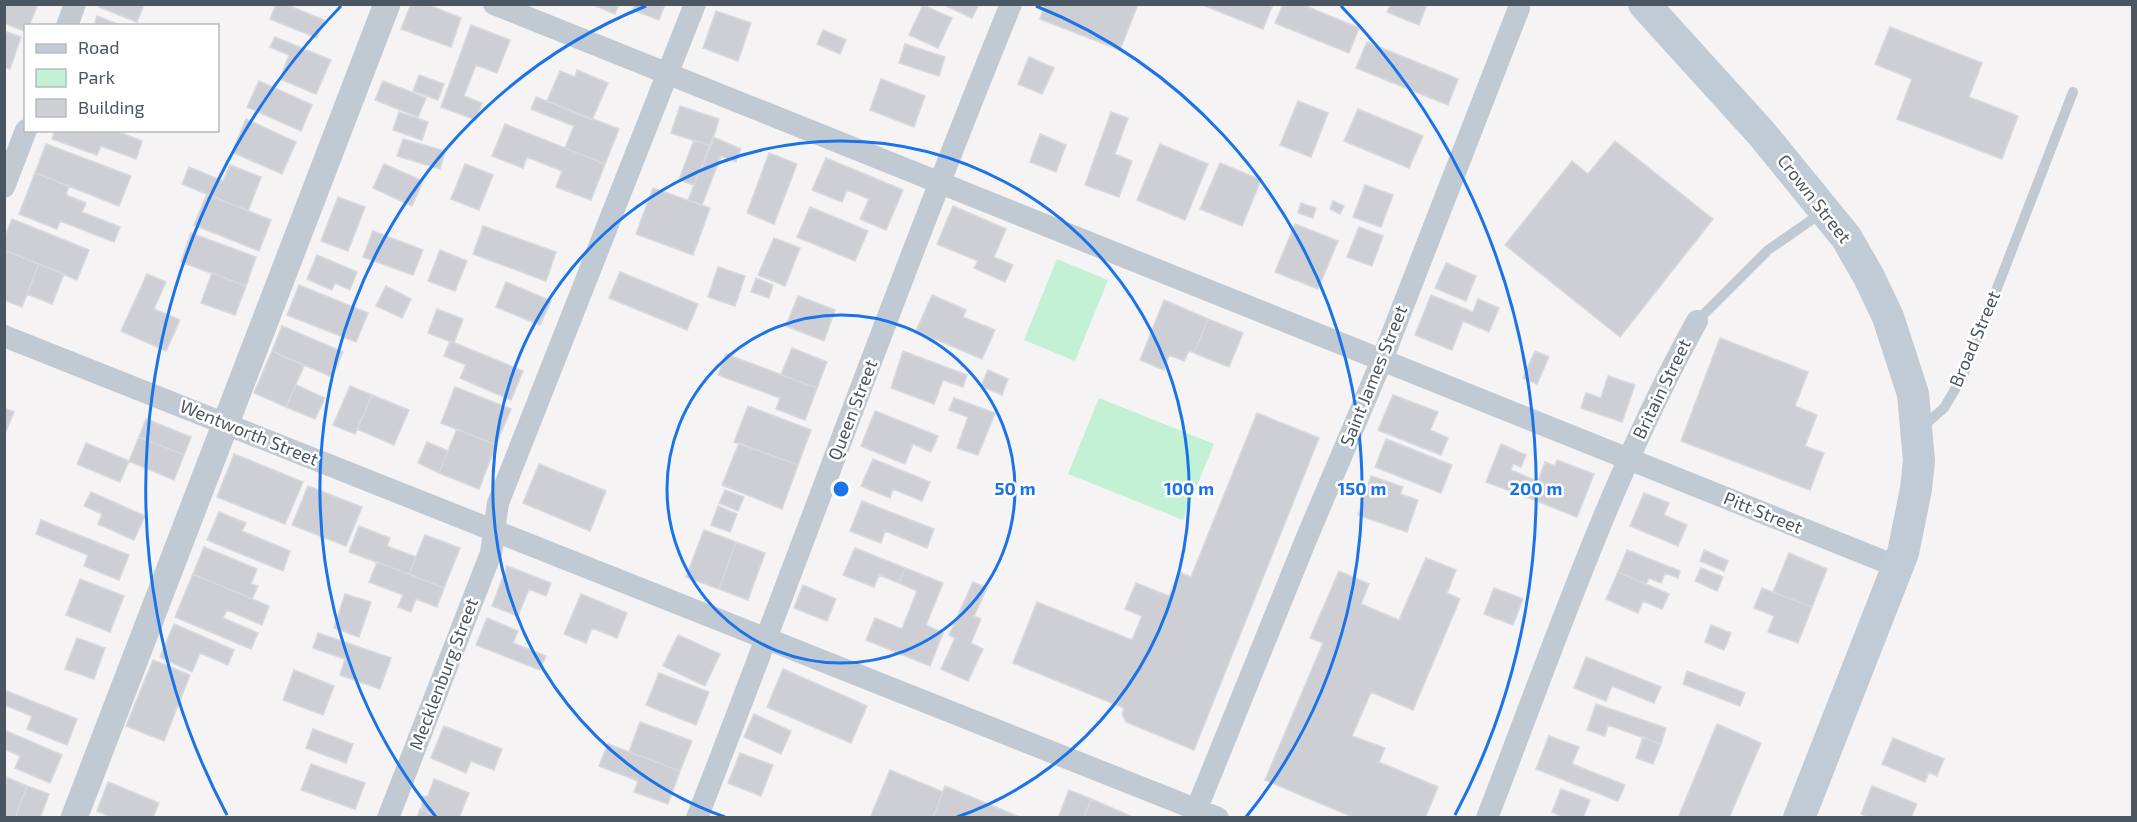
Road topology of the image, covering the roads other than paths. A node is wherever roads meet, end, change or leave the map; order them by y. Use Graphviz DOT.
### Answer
graph roads {
  1 [pos="75,4"];
  2 [pos="387,4"];
  3 [pos="494,4"];
  4 [pos="695,4"];
  5 [pos="1011,4"];
  6 [pos="1644,4"];
  7 [pos="1519,8"];
  8 [pos="68,24"];
  9 [pos="668,73"];
  10 [pos="2073,92"];
  11 [pos="25,132"];
  12 [pos="938,182"];
  13 [pos="4,187"];
  14 [pos="1826,210"];
  15 [pos="1697,321"];
  16 [pos="4,336"];
  17 [pos="1382,360"];
  18 [pos="226,423"];
  19 [pos="1917,431"];
  20 [pos="1628,459"];
  21 [pos="494,530"];
  22 [pos="1898,567"];
  23 [pos="767,639"];
  24 [pos="1195,813"];
  25 [pos="74,818"];
  26 [pos="388,818"];
  27 [pos="697,818"];
  28 [pos="1218,818"];
  29 [pos="1487,818"];
  30 [pos="1799,818"];
  1 -- 8 [label="street"];
  2 -- 18 [label="street"];
  3 -- 9 [label="street, Pitt Street"];
  4 -- 9 [label="street"];
  5 -- 12 [label="street, Queen Street"];
  6 -- 14 [label="main road, Crown Street"];
  7 -- 17 [label="street, Saint James Street"];
  9 -- 12 [label="street, Pitt Street"];
  9 -- 21 [label="street, Mecklenburg Street"];
  10 -- 19 [label="lane, Broad Street"];
  11 -- 13 [label="street"];
  12 -- 17 [label="street, Pitt Street"];
  12 -- 23 [label="street, Queen Street"];
  14 -- 15 [label="lane"];
  14 -- 19 [label="main road, Crown Street"];
  15 -- 20 [label="street, Britain Street"];
  16 -- 18 [label="street, Wentworth Street"];
  17 -- 20 [label="street, Pitt Street"];
  17 -- 24 [label="street, Saint James Street"];
  18 -- 21 [label="street, Wentworth Street"];
  18 -- 25 [label="street"];
  19 -- 22 [label="main road"];
  20 -- 22 [label="street, Pitt Street"];
  20 -- 29 [label="street, Britain Street"];
  21 -- 23 [label="street, Wentworth Street"];
  21 -- 26 [label="street, Mecklenburg Street"];
  22 -- 30 [label="main road"];
  23 -- 24 [label="street, Wentworth Street"];
  23 -- 27 [label="street, Queen Street"];
  24 -- 28 [label="street, Wentworth Street"];
}
